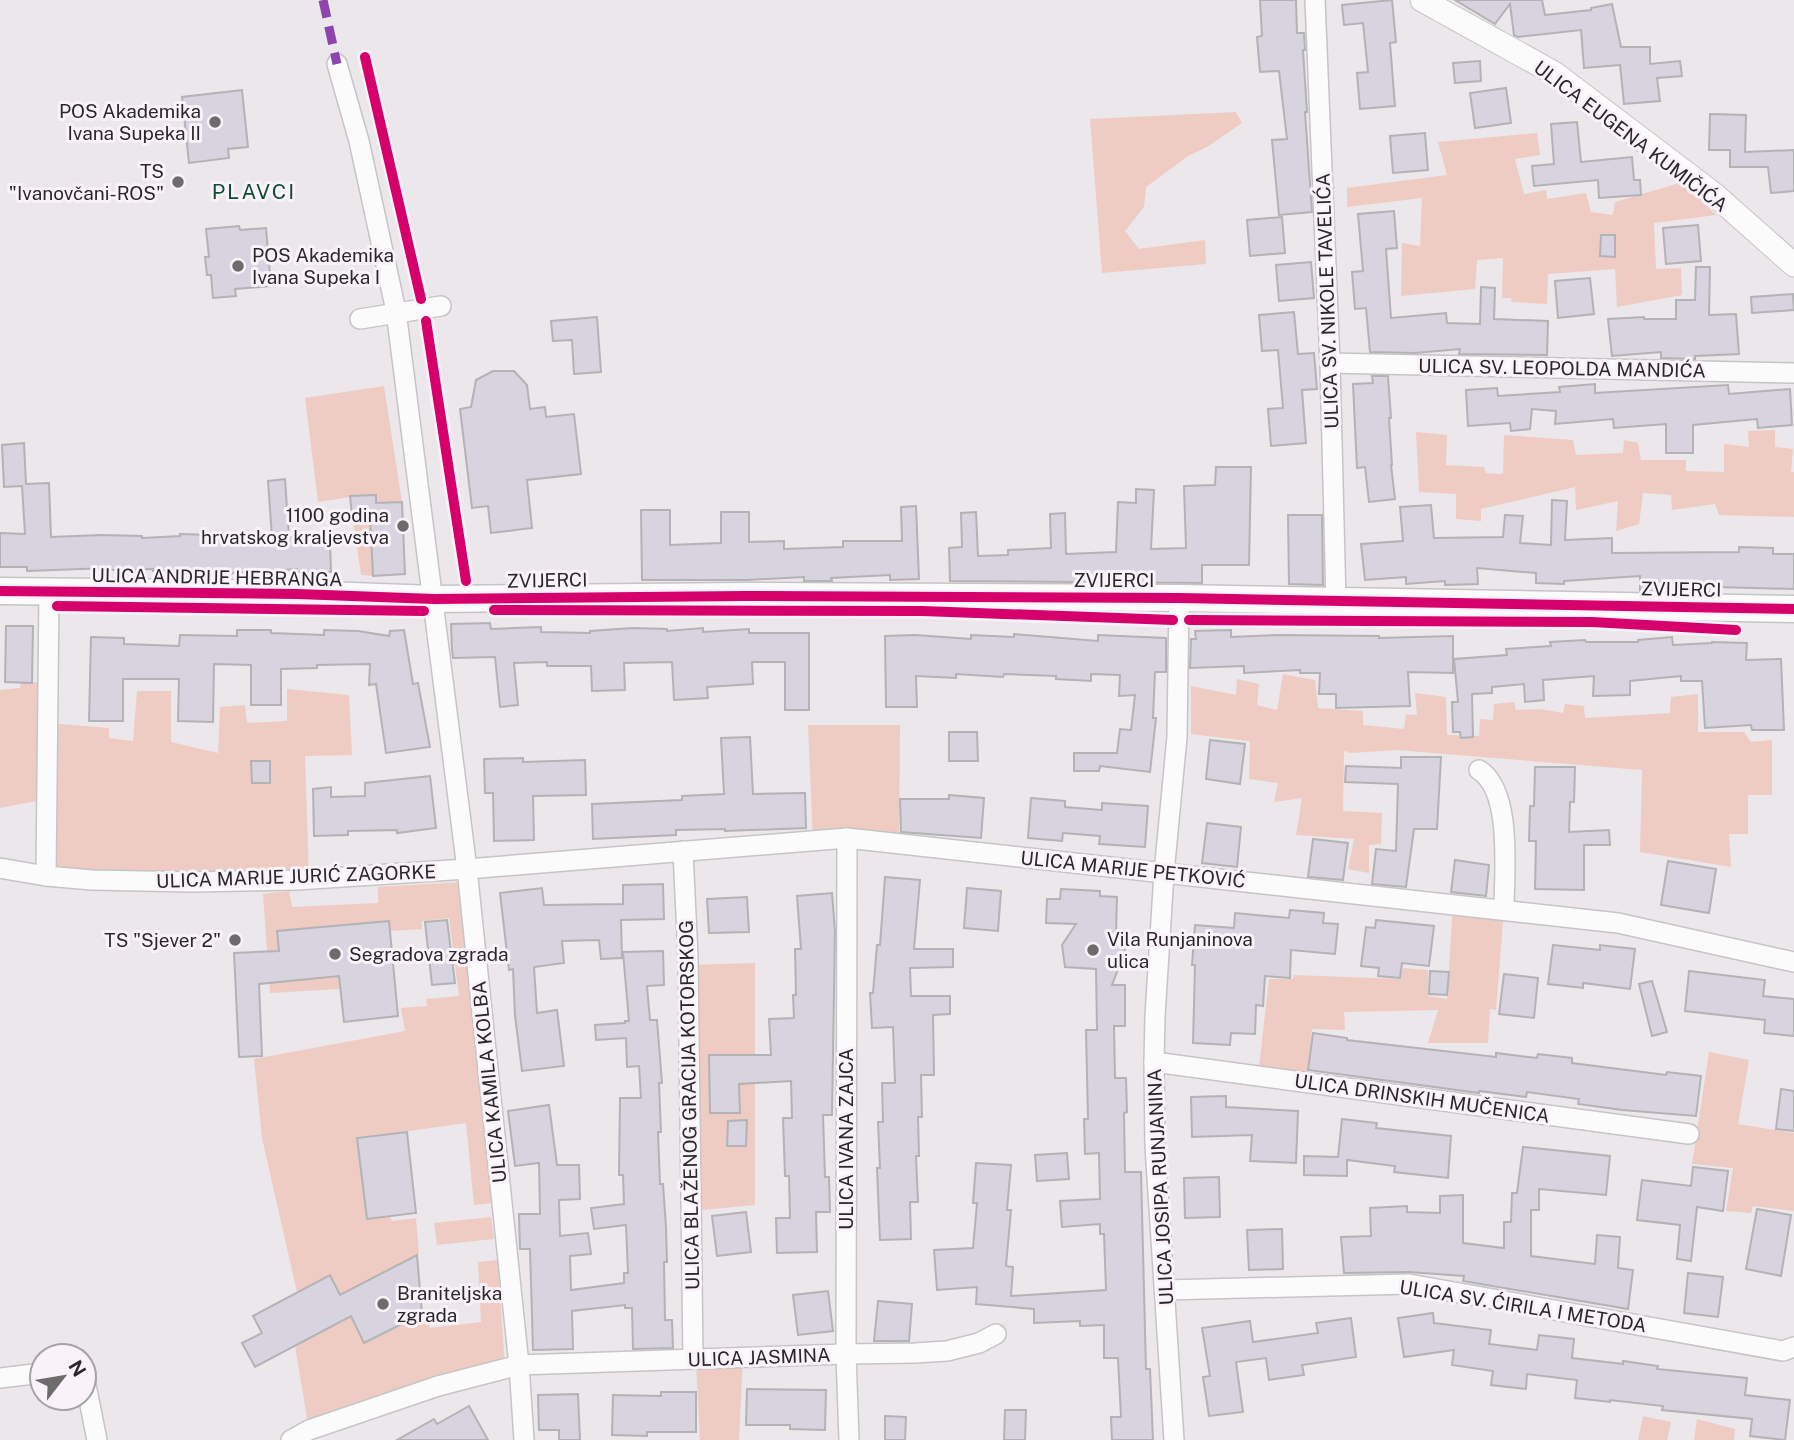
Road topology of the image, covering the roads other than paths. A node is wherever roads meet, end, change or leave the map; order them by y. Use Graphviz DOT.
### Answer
graph roads {
  1 [pos="1315,0"];
  2 [pos="1422,0"];
  3 [pos="337,64"];
  4 [pos="1794,265"];
  5 [pos="442,306"];
  6 [pos="396,313"];
  7 [pos="360,319"];
  8 [pos="1330,363"];
  9 [pos="1794,373"];
  10 [pos="0,592"];
  11 [pos="50,593"];
  12 [pos="1180,598"];
  13 [pos="434,599"];
  14 [pos="1336,602"];
  15 [pos="1794,609"];
  16 [pos="1479,770"];
  17 [pos="847,838"];
  18 [pos="683,851"];
  19 [pos="0,868"];
  20 [pos="467,869"];
  21 [pos="1164,873"];
  22 [pos="46,876"];
  23 [pos="1504,910"];
  24 [pos="1794,962"];
  25 [pos="1154,1062"];
  26 [pos="1689,1134"];
  27 [pos="1165,1290"];
  28 [pos="996,1334"];
  29 [pos="1794,1346"];
  30 [pos="846,1354"];
  31 [pos="693,1359"];
  32 [pos="519,1365"];
  33 [pos="28,1375"];
  34 [pos="0,1378"];
  35 [pos="91,1412"];
  36 [pos="97,1440"];
  37 [pos="291,1440"];
  38 [pos="524,1440"];
  39 [pos="849,1440"];
  40 [pos="1174,1440"];
  1 -- 8 [label="street, ULICA SV. NIKOLE TAVELIĆA"];
  2 -- 4 [label="street, ULICA EUGENA KUMIČIĆA"];
  3 -- 6 [label="street, ULICA KAMILA KOLBA"];
  5 -- 6 [label="street"];
  6 -- 7 [label="street"];
  6 -- 13 [label="street, ULICA KAMILA KOLBA"];
  8 -- 9 [label="street, ULICA SV. LEOPOLDA MANDIĆA"];
  8 -- 14 [label="street, ULICA SV. NIKOLE TAVELIĆA"];
  10 -- 11 [label="main road, ULICA ANDRIJE HEBRANGA"];
  11 -- 13 [label="main road, ULICA ANDRIJE HEBRANGA"];
  11 -- 22 [label="street"];
  12 -- 13 [label="main road, ZVIJERCI"];
  12 -- 14 [label="main road, ZVIJERCI"];
  12 -- 21 [label="street, ULICA JOSIPA RUNJANINA"];
  13 -- 20 [label="street, ULICA KAMILA KOLBA"];
  14 -- 15 [label="main road, ZVIJERCI"];
  16 -- 23 [label="street"];
  17 -- 18 [label="street, ULICA MARIJE PETKOVIĆ"];
  17 -- 21 [label="street, ULICA MARIJE PETKOVIĆ"];
  17 -- 30 [label="street, ULICA IVANA ZAJCA"];
  18 -- 20 [label="street, ULICA MARIJE PETKOVIĆ"];
  18 -- 31 [label="street, ULICA BLAŽENOG GRACIJA KOTORSKOG"];
  19 -- 22 [label="street, ULICA MARIJE JURIĆ ZAGORKE"];
  20 -- 22 [label="street, ULICA MARIJE JURIĆ ZAGORKE"];
  20 -- 32 [label="street, ULICA KAMILA KOLBA"];
  21 -- 23 [label="street, ULICA MARIJE PETKOVIĆ"];
  21 -- 25 [label="street, ULICA JOSIPA RUNJANINA"];
  23 -- 24 [label="street, ULICA MARIJE PETKOVIĆ"];
  25 -- 26 [label="street, ULICA DRINSKIH MUČENICA"];
  25 -- 27 [label="street, ULICA JOSIPA RUNJANINA"];
  27 -- 29 [label="street, ULICA SV. ĆIRILA I METODA"];
  27 -- 40 [label="street, ULICA JOSIPA RUNJANINA"];
  28 -- 30 [label="street, ULICA JASMINA"];
  30 -- 31 [label="street, ULICA JASMINA"];
  30 -- 39 [label="street, ULICA IVANA ZAJCA"];
  31 -- 32 [label="street, ULICA JASMINA"];
  32 -- 37 [label="street, ULICA JASMINA"];
  32 -- 38 [label="street, ULICA KAMILA KOLBA"];
  33 -- 34 [label="street"];
  35 -- 36 [label="street"];
}
